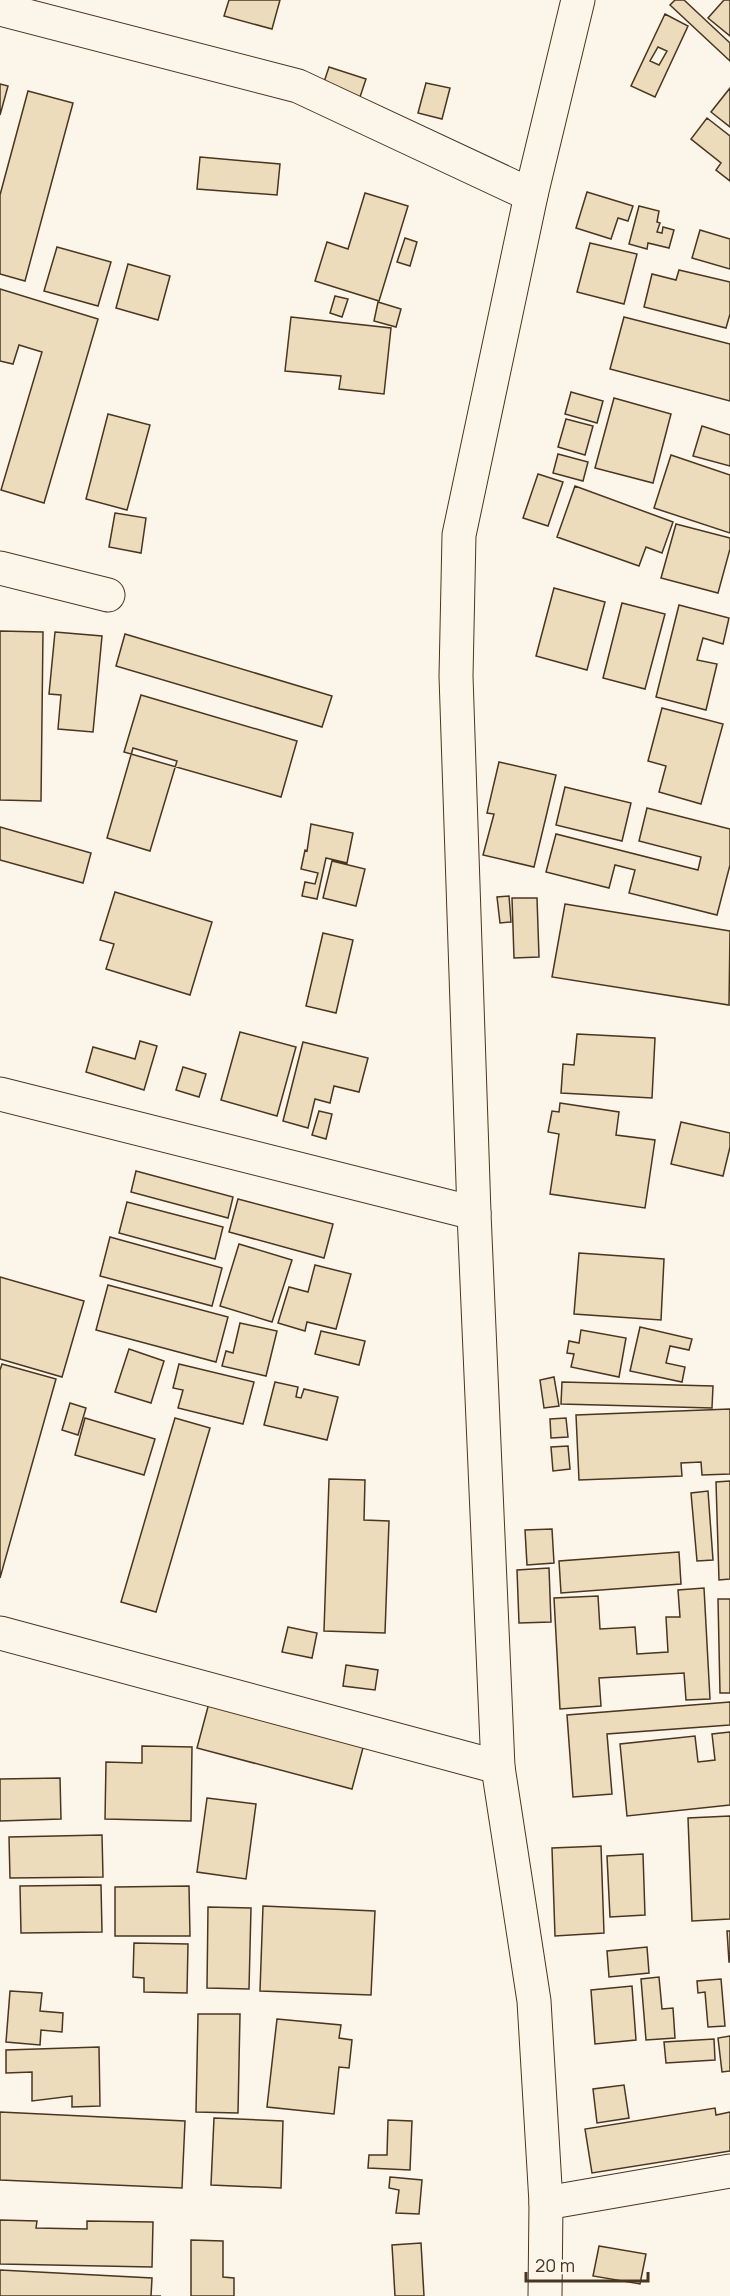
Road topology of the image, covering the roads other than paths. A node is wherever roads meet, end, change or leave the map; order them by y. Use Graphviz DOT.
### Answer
graph roads {
  1 [pos="578,0"];
  2 [pos="0,9"];
  3 [pos="531,195"];
  4 [pos="0,568"];
  5 [pos="108,595"];
  6 [pos="0,1094"];
  7 [pos="474,1213"];
  8 [pos="0,1633"];
  9 [pos="498,1767"];
  10 [pos="730,2171"];
  11 [pos="546,2203"];
  12 [pos="545,2296"];
  1 -- 3 [label="street"];
  2 -- 3 [label="street"];
  3 -- 7 [label="street"];
  4 -- 5 [label="street"];
  6 -- 7 [label="street"];
  7 -- 9 [label="street"];
  8 -- 9 [label="street"];
  9 -- 11 [label="street"];
  10 -- 11 [label="street"];
  11 -- 12 [label="street"];
}
